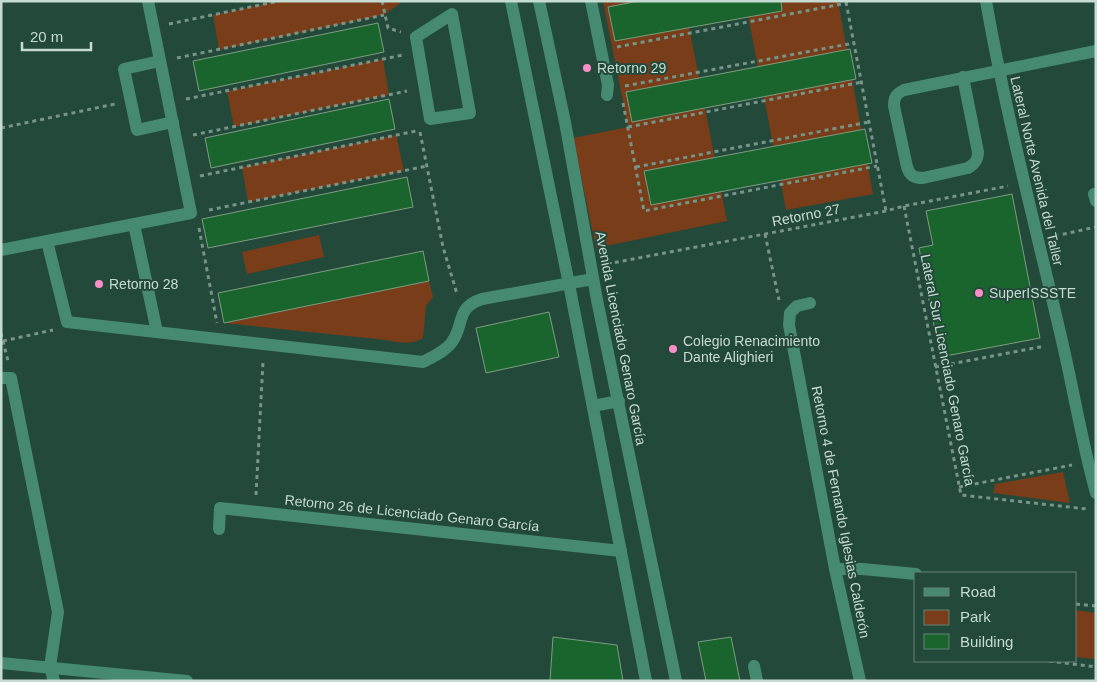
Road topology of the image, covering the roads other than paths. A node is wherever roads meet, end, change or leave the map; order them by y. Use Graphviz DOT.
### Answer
graph roads {
  1 [pos="148,1"];
  2 [pos="511,1"];
  3 [pos="539,1"];
  4 [pos="591,1"];
  5 [pos="986,1"];
  6 [pos="1096,51"];
  7 [pos="160,62"];
  8 [pos="998,71"];
  9 [pos="963,77"];
  10 [pos="425,88"];
  11 [pos="607,95"];
  12 [pos="172,122"];
  13 [pos="134,224"];
  14 [pos="47,241"];
  15 [pos="1,250"];
  16 [pos="592,273"];
  17 [pos="569,284"];
  18 [pos="810,303"];
  19 [pos="157,332"];
  20 [pos="6,378"];
  21 [pos="618,401"];
  22 [pos="593,406"];
  23 [pos="1096,493"];
  24 [pos="219,529"];
  25 [pos="621,551"];
  26 [pos="835,569"];
  27 [pos="914,574"];
  28 [pos="1,663"];
  29 [pos="754,666"];
  30 [pos="50,667"];
  31 [pos="54,681"];
  32 [pos="186,681"];
  33 [pos="646,681"];
  34 [pos="676,681"];
  35 [pos="756,681"];
  36 [pos="860,681"];
  1 -- 7 [label="street"];
  2 -- 17 [label="street"];
  3 -- 16 [label="street, Avenida Licenciado Genaro García"];
  4 -- 11 [label="street"];
  5 -- 8 [label="street, Lateral Norte Avenida del Taller"];
  6 -- 8 [label="street"];
  7 -- 12 [label="street"];
  7 -- 12 [label="street"];
  8 -- 9 [label="street"];
  8 -- 23 [label="street, Lateral Norte Avenida del Taller"];
  9 -- 9 [label="street"];
  10 -- 10 [label="street"];
  12 -- 13 [label="street"];
  13 -- 14 [label="street"];
  13 -- 19 [label="street"];
  14 -- 15 [label="street"];
  14 -- 19 [label="street"];
  16 -- 17 [label="street"];
  16 -- 21 [label="street, Avenida Licenciado Genaro García"];
  17 -- 19 [label="street"];
  17 -- 22 [label="street"];
  18 -- 26 [label="street, Retorno 4 de Fernando Iglesias Calderón"];
  20 -- 30 [label="street"];
  21 -- 22 [label="street"];
  21 -- 34 [label="street, Avenida Licenciado Genaro García"];
  22 -- 25 [label="street"];
  24 -- 25 [label="street, Retorno 26 de Licenciado Genaro García"];
  25 -- 33 [label="street"];
  26 -- 27 [label="street"];
  26 -- 36 [label="street, Retorno 4 de Fernando Iglesias Calderón"];
  28 -- 30 [label="street"];
  29 -- 35 [label="street"];
  30 -- 31 [label="street"];
  30 -- 32 [label="street"];
}
